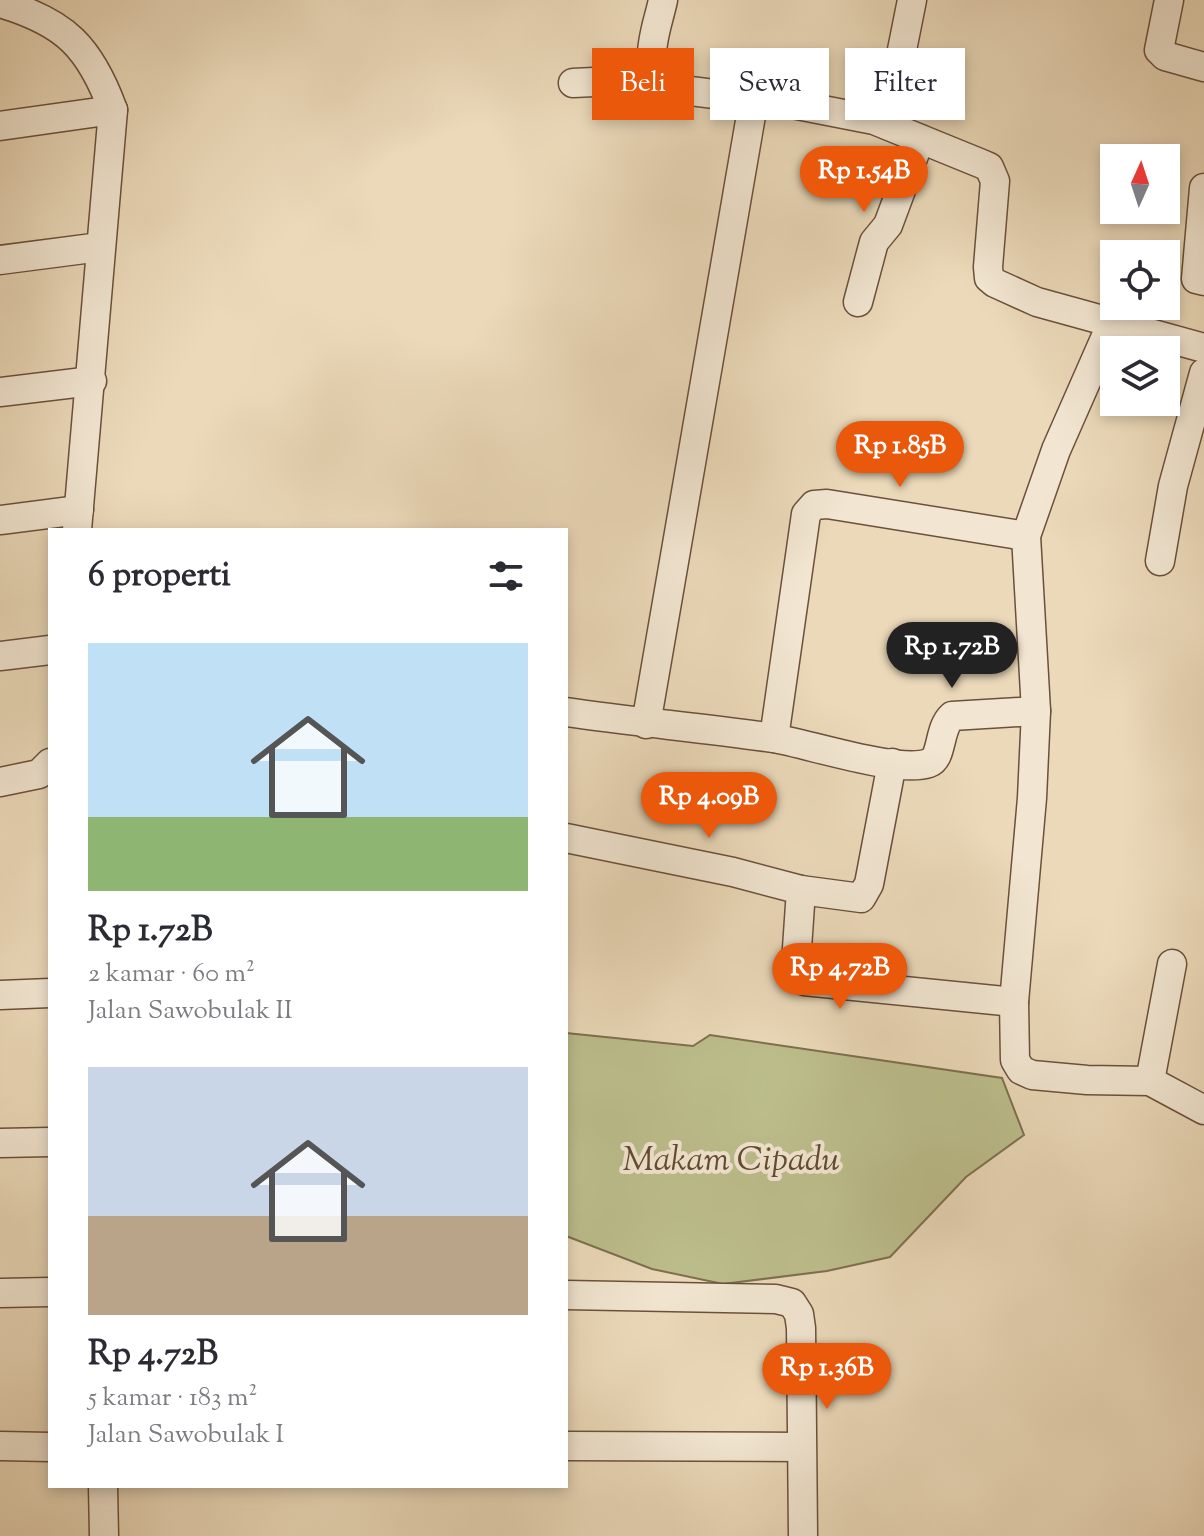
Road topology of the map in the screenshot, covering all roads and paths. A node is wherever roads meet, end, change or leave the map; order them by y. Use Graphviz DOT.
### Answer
graph roads {
  1 [pos="663,0"];
  2 [pos="912,0"];
  3 [pos="1169,0"];
  4 [pos="0,3"];
  5 [pos="654,48"];
  6 [pos="1204,67"];
  7 [pos="592,82"];
  8 [pos="573,83"];
  9 [pos="113,110"];
  10 [pos="829,112"];
  11 [pos="750,120"];
  12 [pos="887,125"];
  13 [pos="0,126"];
  14 [pos="920,139"];
  15 [pos="1204,188"];
  16 [pos="100,247"];
  17 [pos="0,260"];
  18 [pos="1204,281"];
  19 [pos="858,302"];
  20 [pos="1111,325"];
  21 [pos="1204,348"];
  22 [pos="1203,380"];
  23 [pos="92,381"];
  24 [pos="0,392"];
  25 [pos="0,520"];
  26 [pos="78,520"];
  27 [pos="1026,536"];
  28 [pos="1160,561"];
  29 [pos="48,650"];
  30 [pos="0,656"];
  31 [pos="1036,711"];
  32 [pos="568,712"];
  33 [pos="646,724"];
  34 [pos="774,738"];
  35 [pos="892,763"];
  36 [pos="48,765"];
  37 [pos="0,782"];
  38 [pos="568,838"];
  39 [pos="801,890"];
  40 [pos="1172,964"];
  41 [pos="48,993"];
  42 [pos="0,995"];
  43 [pos="1014,1002"];
  44 [pos="1150,1081"];
  45 [pos="1204,1110"];
  46 [pos="48,1142"];
  47 [pos="0,1143"];
  48 [pos="48,1292"];
  49 [pos="0,1293"];
  50 [pos="568,1295"];
  51 [pos="0,1446"];
  52 [pos="568,1446"];
  53 [pos="48,1447"];
  54 [pos="801,1447"];
  55 [pos="103,1488"];
  56 [pos="104,1536"];
  57 [pos="803,1536"];
  1 -- 5 [label="street"];
  2 -- 12 [label="street"];
  3 -- 6 [label="street"];
  4 -- 9 [label="street"];
  7 -- 8 [label="street"];
  9 -- 13 [label="street"];
  9 -- 16 [label="street"];
  10 -- 12 [label="street"];
  11 -- 33 [label="street"];
  12 -- 14 [label="street"];
  14 -- 19 [label="street"];
  14 -- 20 [label="street"];
  15 -- 18 [label="street"];
  16 -- 17 [label="street"];
  16 -- 23 [label="street"];
  20 -- 21 [label="street"];
  20 -- 27 [label="street"];
  22 -- 28 [label="street"];
  23 -- 24 [label="street"];
  23 -- 26 [label="street"];
  25 -- 26 [label="street"];
  27 -- 31 [label="street"];
  27 -- 34 [label="street"];
  29 -- 30 [label="street"];
  31 -- 35 [label="street"];
  31 -- 43 [label="street"];
  32 -- 33 [label="street"];
  33 -- 34 [label="street"];
  34 -- 35 [label="street"];
  35 -- 39 [label="street"];
  36 -- 37 [label="street"];
  38 -- 39 [label="street"];
  39 -- 43 [label="street"];
  40 -- 44 [label="street"];
  41 -- 42 [label="street"];
  43 -- 44 [label="street"];
  44 -- 45 [label="street"];
  46 -- 47 [label="street"];
  48 -- 49 [label="street"];
  50 -- 54 [label="street"];
  51 -- 53 [label="street"];
  52 -- 54 [label="street"];
  54 -- 57 [label="street"];
  55 -- 56 [label="street"];
}
